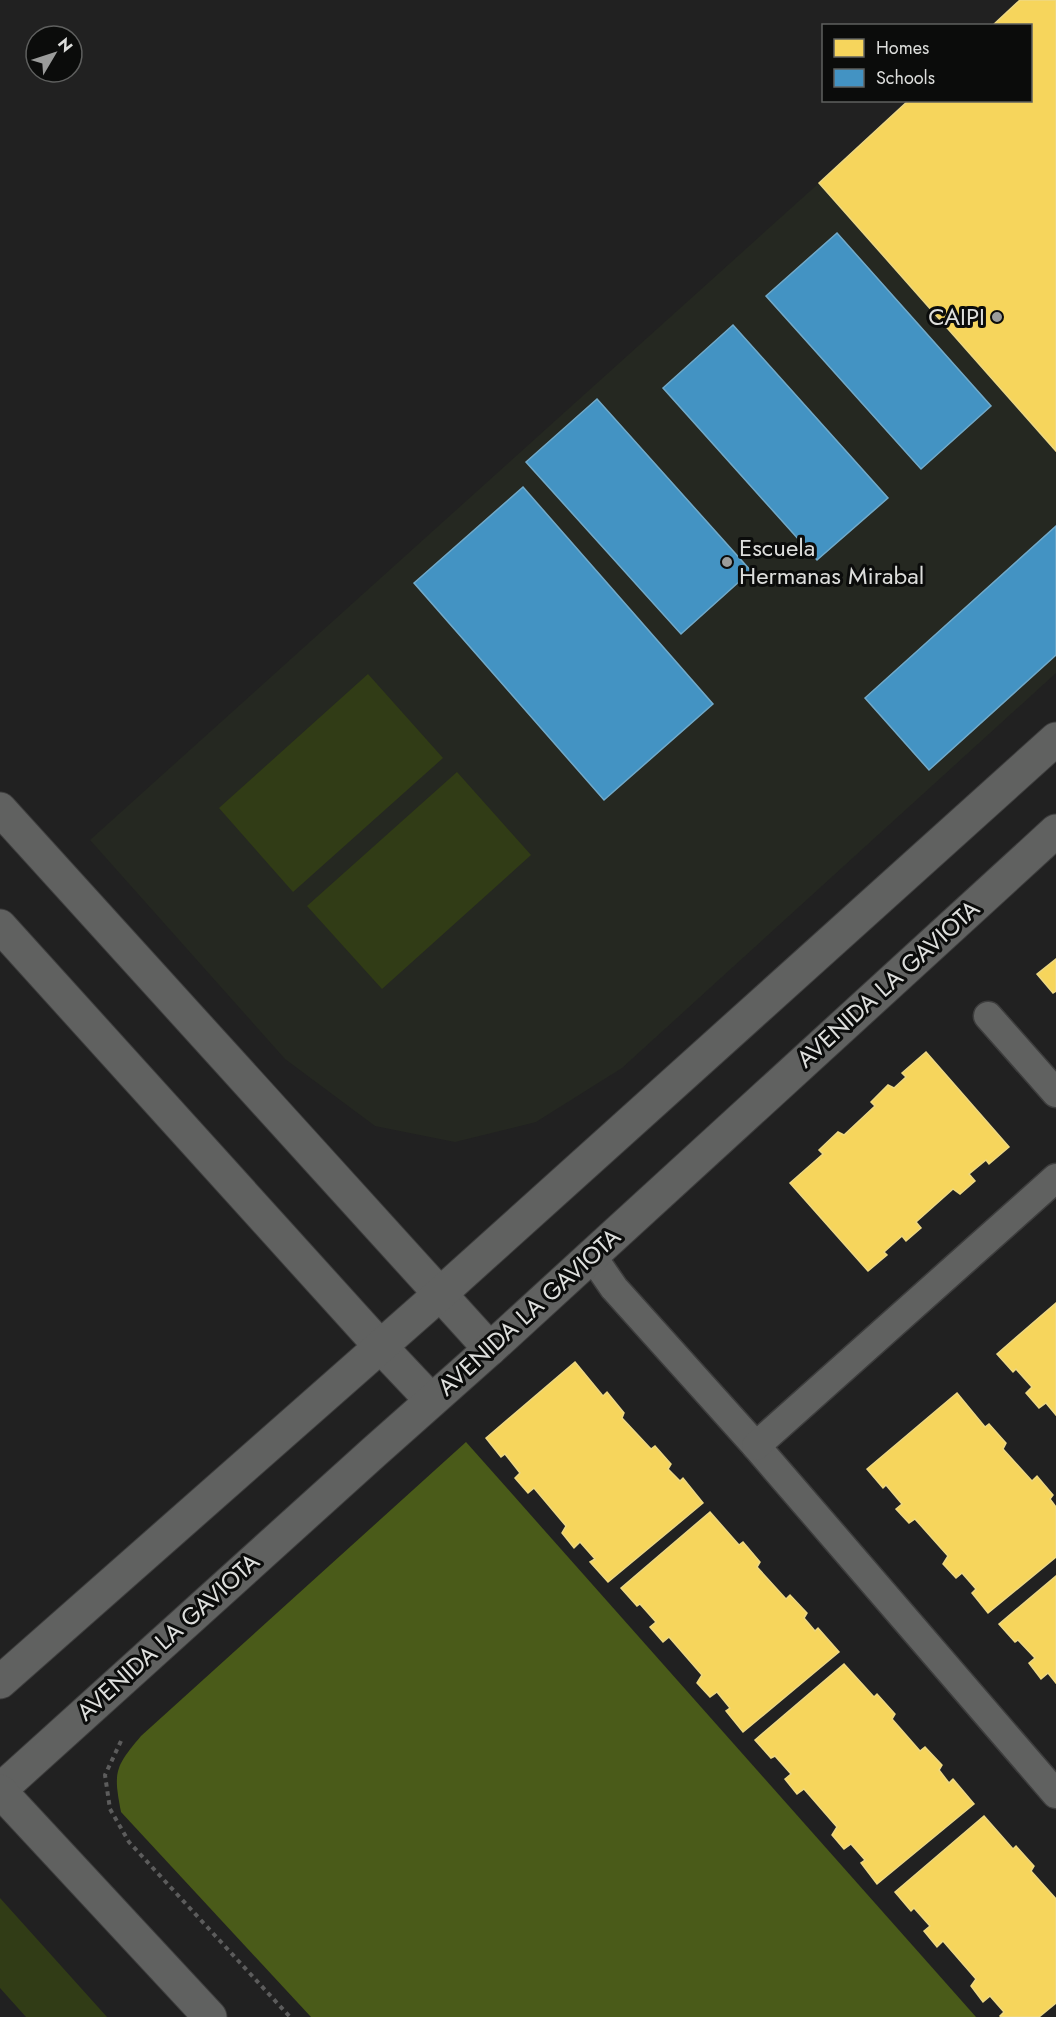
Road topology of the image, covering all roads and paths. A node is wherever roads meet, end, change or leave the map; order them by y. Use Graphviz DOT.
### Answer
graph roads {
  1 [pos="1056,739"];
  2 [pos="0,809"];
  3 [pos="1056,831"];
  4 [pos="0,926"];
  5 [pos="988,1016"];
  6 [pos="1056,1093"];
  7 [pos="1056,1178"];
  8 [pos="592,1256"];
  9 [pos="440,1294"];
  10 [pos="380,1346"];
  11 [pos="490,1349"];
  12 [pos="431,1400"];
  13 [pos="756,1446"];
  14 [pos="0,1682"];
  15 [pos="122,1739"];
  16 [pos="0,1790"];
  17 [pos="1056,1794"];
  18 [pos="210,2017"];
  19 [pos="290,2017"];
  1 -- 9 [label="street"];
  2 -- 9 [label="street"];
  3 -- 8 [label="street, AVENIDA LA GAVIOTA"];
  4 -- 10 [label="street"];
  5 -- 6 [label="lane"];
  7 -- 13 [label="lane"];
  8 -- 11 [label="street, AVENIDA LA GAVIOTA"];
  8 -- 13 [label="lane"];
  9 -- 10 [label="street"];
  9 -- 11 [label="street"];
  10 -- 12 [label="street"];
  10 -- 14 [label="street"];
  11 -- 12 [label="street, AVENIDA LA GAVIOTA"];
  12 -- 16 [label="street, AVENIDA LA GAVIOTA"];
  13 -- 17 [label="lane"];
  15 -- 19 [label="path"];
  16 -- 18 [label="street"];
}
